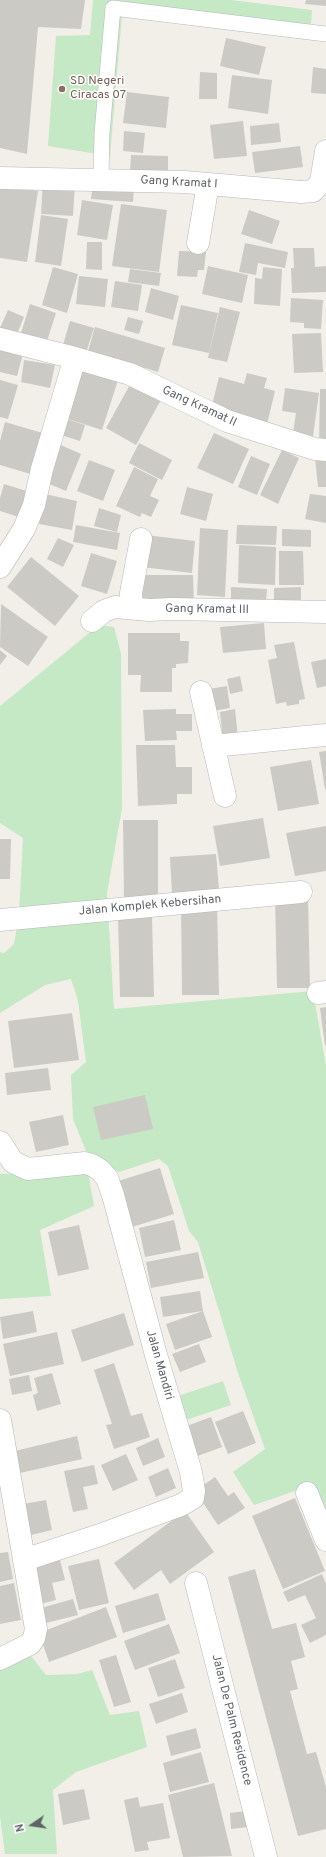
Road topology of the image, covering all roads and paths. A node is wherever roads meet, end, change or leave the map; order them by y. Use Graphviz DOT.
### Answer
graph roads {
  1 [pos="326,34"];
  2 [pos="326,151"];
  3 [pos="0,178"];
  4 [pos="101,179"];
  5 [pos="208,184"];
  6 [pos="198,243"];
  7 [pos="0,339"];
  8 [pos="75,358"];
  9 [pos="326,450"];
  10 [pos="141,539"];
  11 [pos="0,567"];
  12 [pos="132,608"];
  13 [pos="326,612"];
  14 [pos="92,621"];
  15 [pos="202,692"];
  16 [pos="326,734"];
  17 [pos="213,746"];
  18 [pos="225,796"];
  19 [pos="301,892"];
  20 [pos="0,920"];
  21 [pos="0,1142"];
  22 [pos="0,1420"];
  23 [pos="307,1493"];
  24 [pos="326,1540"];
  25 [pos="24,1560"];
  26 [pos="196,1583"];
  27 [pos="0,1659"];
  28 [pos="266,1857"];
  1 -- 4 [label="lane"];
  2 -- 5 [label="street, Gang Kramat I"];
  3 -- 4 [label="street, Gang Kramat I"];
  4 -- 5 [label="street, Gang Kramat I"];
  5 -- 6 [label="street"];
  7 -- 8 [label="street, Gang Kramat II"];
  8 -- 9 [label="street, Gang Kramat II"];
  8 -- 11 [label="street"];
  10 -- 12 [label="street"];
  12 -- 13 [label="street, Gang Kramat III"];
  12 -- 14 [label="street, Gang Kramat III"];
  15 -- 17 [label="street"];
  16 -- 17 [label="street"];
  17 -- 18 [label="street"];
  19 -- 20 [label="street, Jalan Komplek Kebersihan"];
  21 -- 25 [label="street, Jalan Mandiri"];
  22 -- 25 [label="street"];
  23 -- 24 [label="street"];
  25 -- 27 [label="street"];
  26 -- 28 [label="street, Jalan De Palm Residence"];
}
